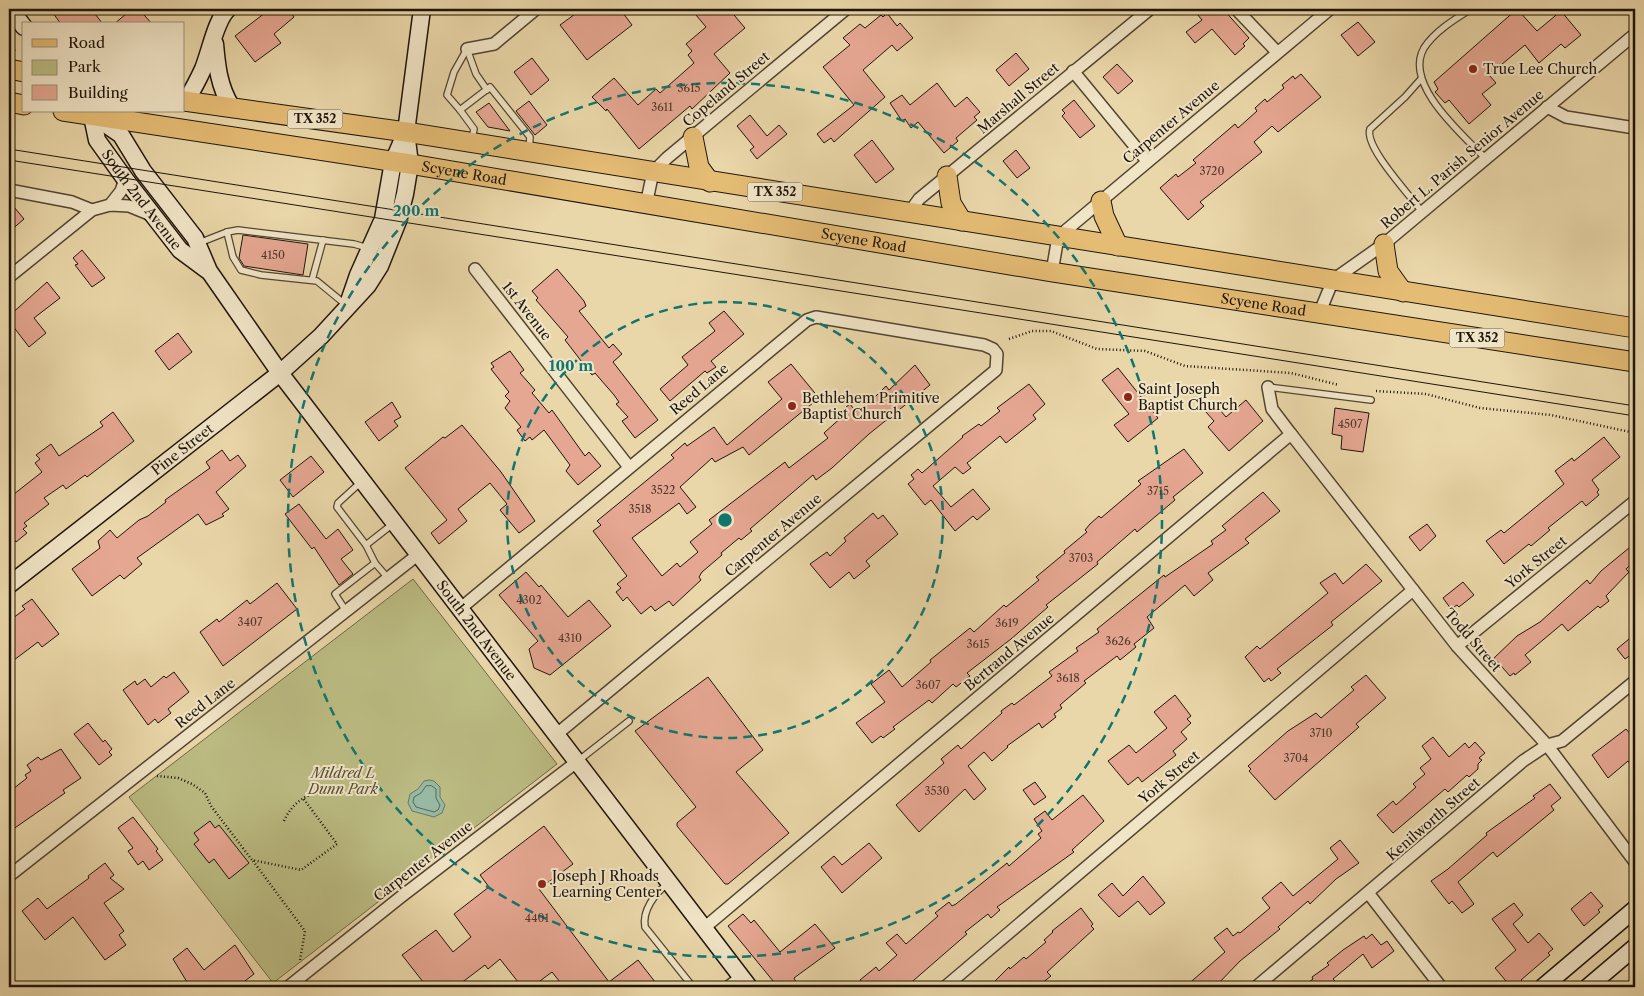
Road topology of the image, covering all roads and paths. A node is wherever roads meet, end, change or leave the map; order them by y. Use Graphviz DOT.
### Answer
graph roads {
  1 [pos="10,9"];
  2 [pos="228,9"];
  3 [pos="422,9"];
  4 [pos="536,9"];
  5 [pos="846,9"];
  6 [pos="1130,9"];
  7 [pos="1150,9"];
  8 [pos="1236,9"];
  9 [pos="1330,9"];
  10 [pos="1471,9"];
  11 [pos="1138,18"];
  12 [pos="22,24"];
  13 [pos="1635,34"];
  14 [pos="215,38"];
  15 [pos="9,46"];
  16 [pos="467,49"];
  17 [pos="15,51"];
  18 [pos="1277,52"];
  19 [pos="9,69"];
  20 [pos="1073,71"];
  21 [pos="22,72"];
  22 [pos="1421,78"];
  23 [pos="487,90"];
  24 [pos="185,101"];
  25 [pos="9,102"];
  26 [pos="22,105"];
  27 [pos="231,106"];
  28 [pos="1547,107"];
  29 [pos="460,110"];
  30 [pos="72,112"];
  31 [pos="90,114"];
  32 [pos="1635,128"];
  33 [pos="406,132"];
  34 [pos="693,137"];
  35 [pos="472,143"];
  36 [pos="529,152"];
  37 [pos="1484,158"];
  38 [pos="1147,161"];
  39 [pos="402,163"];
  40 [pos="653,172"];
  41 [pos="947,176"];
  42 [pos="125,179"];
  43 [pos="710,182"];
  44 [pos="9,190"];
  45 [pos="1101,201"];
  46 [pos="110,205"];
  47 [pos="646,205"];
  48 [pos="92,210"];
  49 [pos="1422,212"];
  50 [pos="908,213"];
  51 [pos="153,216"];
  52 [pos="962,222"];
  53 [pos="227,232"];
  54 [pos="1058,237"];
  55 [pos="323,240"];
  56 [pos="197,244"];
  57 [pos="1384,244"];
  58 [pos="1118,246"];
  59 [pos="370,248"];
  60 [pos="475,268"];
  61 [pos="209,271"];
  62 [pos="1052,272"];
  63 [pos="9,276"];
  64 [pos="312,280"];
  65 [pos="1333,280"];
  66 [pos="1404,292"];
  67 [pos="348,306"];
  68 [pos="1319,314"];
  69 [pos="1635,328"];
  70 [pos="1009,339"];
  71 [pos="997,354"];
  72 [pos="1635,362"];
  73 [pos="280,373"];
  74 [pos="1343,386"];
  75 [pos="1268,387"];
  76 [pos="1373,390"];
  77 [pos="1371,400"];
  78 [pos="1635,433"];
  79 [pos="1291,434"];
  80 [pos="630,467"];
  81 [pos="363,481"];
  82 [pos="1635,501"];
  83 [pos="395,522"];
  84 [pos="366,545"];
  85 [pos="420,553"];
  86 [pos="375,563"];
  87 [pos="388,578"];
  88 [pos="9,585"];
  89 [pos="1413,590"];
  90 [pos="461,608"];
  91 [pos="346,611"];
  92 [pos="1457,646"];
  93 [pos="1635,682"];
  94 [pos="628,721"];
  95 [pos="557,734"];
  96 [pos="1547,745"];
  97 [pos="578,761"];
  98 [pos="150,776"];
  99 [pos="327,791"];
  100 [pos="303,798"];
  101 [pos="284,822"];
  102 [pos="252,860"];
  103 [pos="1635,862"];
  104 [pos="9,876"];
  105 [pos="669,883"];
  106 [pos="1369,894"];
  107 [pos="1635,909"];
  108 [pos="704,928"];
  109 [pos="1635,948"];
  110 [pos="299,964"];
  111 [pos="745,982"];
  112 [pos="288,987"];
  113 [pos="693,987"];
  114 [pos="728,987"];
  115 [pos="945,987"];
  116 [pos="1256,987"];
  117 [pos="1441,987"];
  118 [pos="1543,987"];
  119 [pos="1588,987"];
  1 -- 12 [label="main road"];
  2 -- 14 [label="main road"];
  3 -- 33 [label="main road"];
  4 -- 16 [label="street"];
  5 -- 34 [label="street, Copeland Street"];
  6 -- 11 [label="street"];
  7 -- 11 [label="street, Marshall Street"];
  8 -- 18 [label="street"];
  9 -- 18 [label="street, Carpenter Avenue"];
  10 -- 22 [label="lane"];
  11 -- 20 [label="street, Marshall Street"];
  13 -- 28 [label="street, Robert L. Parish Senior Avenue"];
  14 -- 24 [label="main road"];
  14 -- 27 [label="main road"];
  15 -- 17 [label="path"];
  16 -- 23 [label="lane"];
  16 -- 29 [label="lane"];
  18 -- 38 [label="street, Carpenter Avenue"];
  19 -- 21 [label="main road"];
  20 -- 38 [label="street"];
  20 -- 41 [label="street, Marshall Street"];
  22 -- 37 [label="lane"];
  22 -- 49 [label="lane"];
  23 -- 29 [label="lane"];
  23 -- 36 [label="lane"];
  24 -- 27 [label="main road, TX 352"];
  25 -- 26 [label="main road"];
  27 -- 33 [label="main road, TX 352"];
  28 -- 32 [label="street"];
  28 -- 37 [label="street, Robert L. Parish Senior Avenue"];
  29 -- 35 [label="lane"];
  30 -- 31 [label="main road, TX 352"];
  31 -- 39 [label="main road, Scyene Road / TX 352"];
  31 -- 42 [label="main road, South 2nd Avenue"];
  31 -- 56 [label="main road, South 2nd Avenue"];
  33 -- 35 [label="main road, TX 352"];
  33 -- 39 [label="main road"];
  34 -- 40 [label="street, Copeland Street"];
  34 -- 43 [label="main road"];
  35 -- 36 [label="main road, TX 352"];
  36 -- 40 [label="main road, TX 352"];
  37 -- 49 [label="street, Robert L. Parish Senior Avenue"];
  38 -- 45 [label="street, Carpenter Avenue"];
  39 -- 47 [label="main road, Scyene Road / TX 352"];
  39 -- 59 [label="main road, Pine Street"];
  39 -- 67 [label="main road, Pine Street"];
  40 -- 43 [label="main road, TX 352"];
  40 -- 47 [label="street"];
  41 -- 50 [label="street, Marshall Street"];
  41 -- 52 [label="main road"];
  42 -- 46 [label="street"];
  42 -- 51 [label="main road, South 2nd Avenue"];
  43 -- 50 [label="main road, TX 352"];
  44 -- 48 [label="street"];
  45 -- 54 [label="street, Carpenter Avenue"];
  45 -- 58 [label="main road"];
  46 -- 48 [label="street"];
  46 -- 51 [label="street"];
  47 -- 62 [label="main road, Scyene Road / TX 352"];
  48 -- 63 [label="street"];
  49 -- 57 [label="street, Robert L. Parish Senior Avenue"];
  50 -- 52 [label="main road, TX 352"];
  51 -- 61 [label="main road, South 2nd Avenue"];
  52 -- 54 [label="main road, TX 352"];
  53 -- 55 [label="lane"];
  53 -- 56 [label="lane"];
  53 -- 64 [label="lane"];
  54 -- 58 [label="main road, TX 352"];
  54 -- 62 [label="street"];
  55 -- 59 [label="lane"];
  55 -- 64 [label="lane"];
  56 -- 61 [label="main road, South 2nd Avenue"];
  57 -- 65 [label="street, Robert L. Parish Senior Avenue"];
  57 -- 66 [label="main road"];
  58 -- 65 [label="main road, TX 352"];
  59 -- 67 [label="main road, Pine Street"];
  60 -- 80 [label="street, 1st Avenue"];
  61 -- 73 [label="main road, South 2nd Avenue"];
  62 -- 68 [label="main road, Scyene Road / TX 352"];
  64 -- 67 [label="lane"];
  65 -- 66 [label="main road, TX 352"];
  65 -- 68 [label="street"];
  66 -- 69 [label="main road, TX 352"];
  67 -- 73 [label="main road, Pine Street"];
  68 -- 72 [label="main road, Scyene Road / TX 352"];
  70 -- 74 [label="path"];
  71 -- 80 [label="street, Reed Lane"];
  71 -- 95 [label="street, Carpenter Avenue"];
  73 -- 81 [label="main road, South 2nd Avenue"];
  73 -- 88 [label="main road, Pine Street"];
  75 -- 77 [label="lane"];
  75 -- 79 [label="street"];
  76 -- 78 [label="path"];
  79 -- 89 [label="street, Todd Street"];
  79 -- 108 [label="street, Bertrand Avenue"];
  80 -- 90 [label="street, Reed Lane"];
  81 -- 83 [label="main road, South 2nd Avenue"];
  81 -- 84 [label="lane"];
  82 -- 92 [label="street, York Street"];
  83 -- 84 [label="lane"];
  83 -- 85 [label="main road, South 2nd Avenue"];
  84 -- 86 [label="lane"];
  85 -- 87 [label="street, Reed Lane"];
  85 -- 90 [label="main road, South 2nd Avenue"];
  86 -- 87 [label="lane"];
  86 -- 91 [label="lane"];
  87 -- 91 [label="street, Reed Lane"];
  89 -- 92 [label="street, Todd Street"];
  89 -- 115 [label="street, York Street"];
  90 -- 95 [label="main road, South 2nd Avenue"];
  91 -- 104 [label="street, Reed Lane"];
  92 -- 96 [label="street, Todd Street"];
  93 -- 96 [label="street, Kenilworth Street"];
  94 -- 97 [label="lane"];
  95 -- 97 [label="main road, South 2nd Avenue"];
  96 -- 103 [label="street, Todd Street"];
  96 -- 106 [label="street, Kenilworth Street"];
  97 -- 105 [label="main road, South 2nd Avenue"];
  97 -- 112 [label="street, Carpenter Avenue"];
  98 -- 102 [label="path"];
  99 -- 100 [label="path"];
  100 -- 101 [label="path"];
  100 -- 102 [label="path"];
  102 -- 110 [label="path"];
  105 -- 108 [label="main road, South 2nd Avenue"];
  105 -- 113 [label="lane"];
  106 -- 116 [label="street, Kenilworth Street"];
  106 -- 117 [label="street"];
  107 -- 118 [label="main road"];
  108 -- 111 [label="main road, South 2nd Avenue"];
  109 -- 119 [label="main road"];
  111 -- 114 [label="street"];
}
